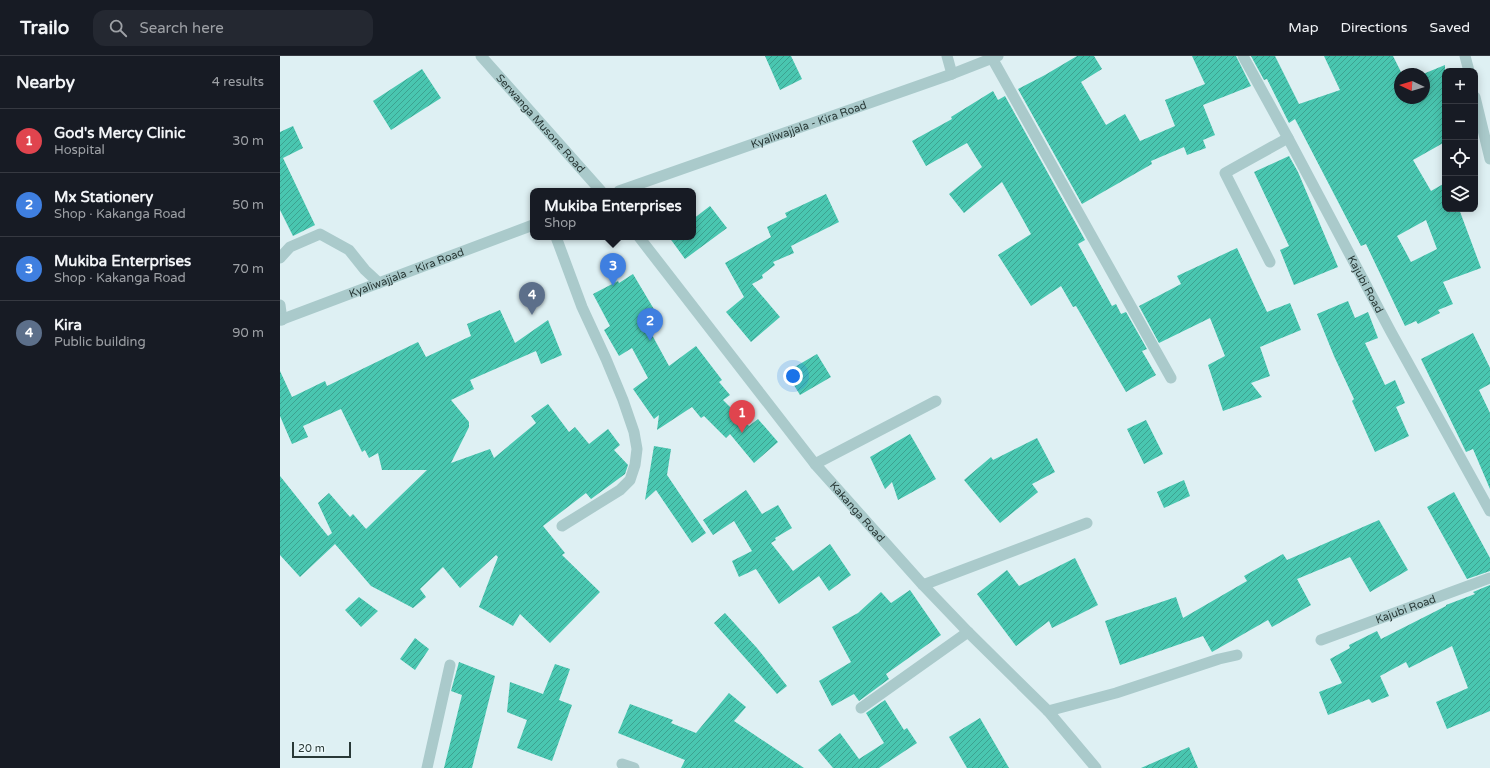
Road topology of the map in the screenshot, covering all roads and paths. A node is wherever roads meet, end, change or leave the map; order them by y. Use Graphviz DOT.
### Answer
graph roads {
  1 [pos="480,56"];
  2 [pos="946,56"];
  3 [pos="1243,56"];
  4 [pos="1465,56"];
  5 [pos="995,57"];
  6 [pos="1468,68"];
  7 [pos="952,74"];
  8 [pos="1477,104"];
  9 [pos="1288,138"];
  10 [pos="1490,159"];
  11 [pos="598,188"];
  12 [pos="628,188"];
  13 [pos="530,226"];
  14 [pos="557,240"];
  15 [pos="641,240"];
  16 [pos="280,258"];
  17 [pos="1270,262"];
  18 [pos="379,283"];
  19 [pos="280,305"];
  20 [pos="281,320"];
  21 [pos="1171,378"];
  22 [pos="936,401"];
  23 [pos="815,464"];
  24 [pos="1490,510"];
  25 [pos="1087,523"];
  26 [pos="562,526"];
  27 [pos="1490,578"];
  28 [pos="923,585"];
  29 [pos="968,632"];
  30 [pos="1321,640"];
  31 [pos="1237,655"];
  32 [pos="450,665"];
  33 [pos="861,708"];
  34 [pos="1048,711"];
  35 [pos="622,764"];
  36 [pos="427,768"];
  37 [pos="634,768"];
  38 [pos="1096,768"];
  1 -- 11 [label="street, Serwanga Musone Road"];
  2 -- 7 [label="street"];
  3 -- 9 [label="street, Kajubi Road"];
  4 -- 6 [label="street"];
  5 -- 7 [label="street, Kyaliwajjala - Kira Road"];
  5 -- 21 [label="street"];
  7 -- 12 [label="street, Kyaliwajjala - Kira Road"];
  8 -- 10 [label="street"];
  9 -- 17 [label="street"];
  9 -- 24 [label="street, Kajubi Road"];
  13 -- 18 [label="street, Kyaliwajjala - Kira Road"];
  14 -- 26 [label="street"];
  15 -- 23 [label="street, Kakanga Road"];
  16 -- 18 [label="street"];
  18 -- 20 [label="street, Kyaliwajjala - Kira Road"];
  19 -- 20 [label="street"];
  22 -- 23 [label="street"];
  23 -- 28 [label="street, Kakanga Road"];
  25 -- 28 [label="street"];
  27 -- 30 [label="street, Kajubi Road"];
  28 -- 29 [label="street, Kakanga Road"];
  29 -- 33 [label="street"];
  29 -- 34 [label="street, Kakanga Road"];
  31 -- 34 [label="street"];
  32 -- 36 [label="street"];
  34 -- 38 [label="street, Kakanga Road"];
  35 -- 37 [label="street"];
}
